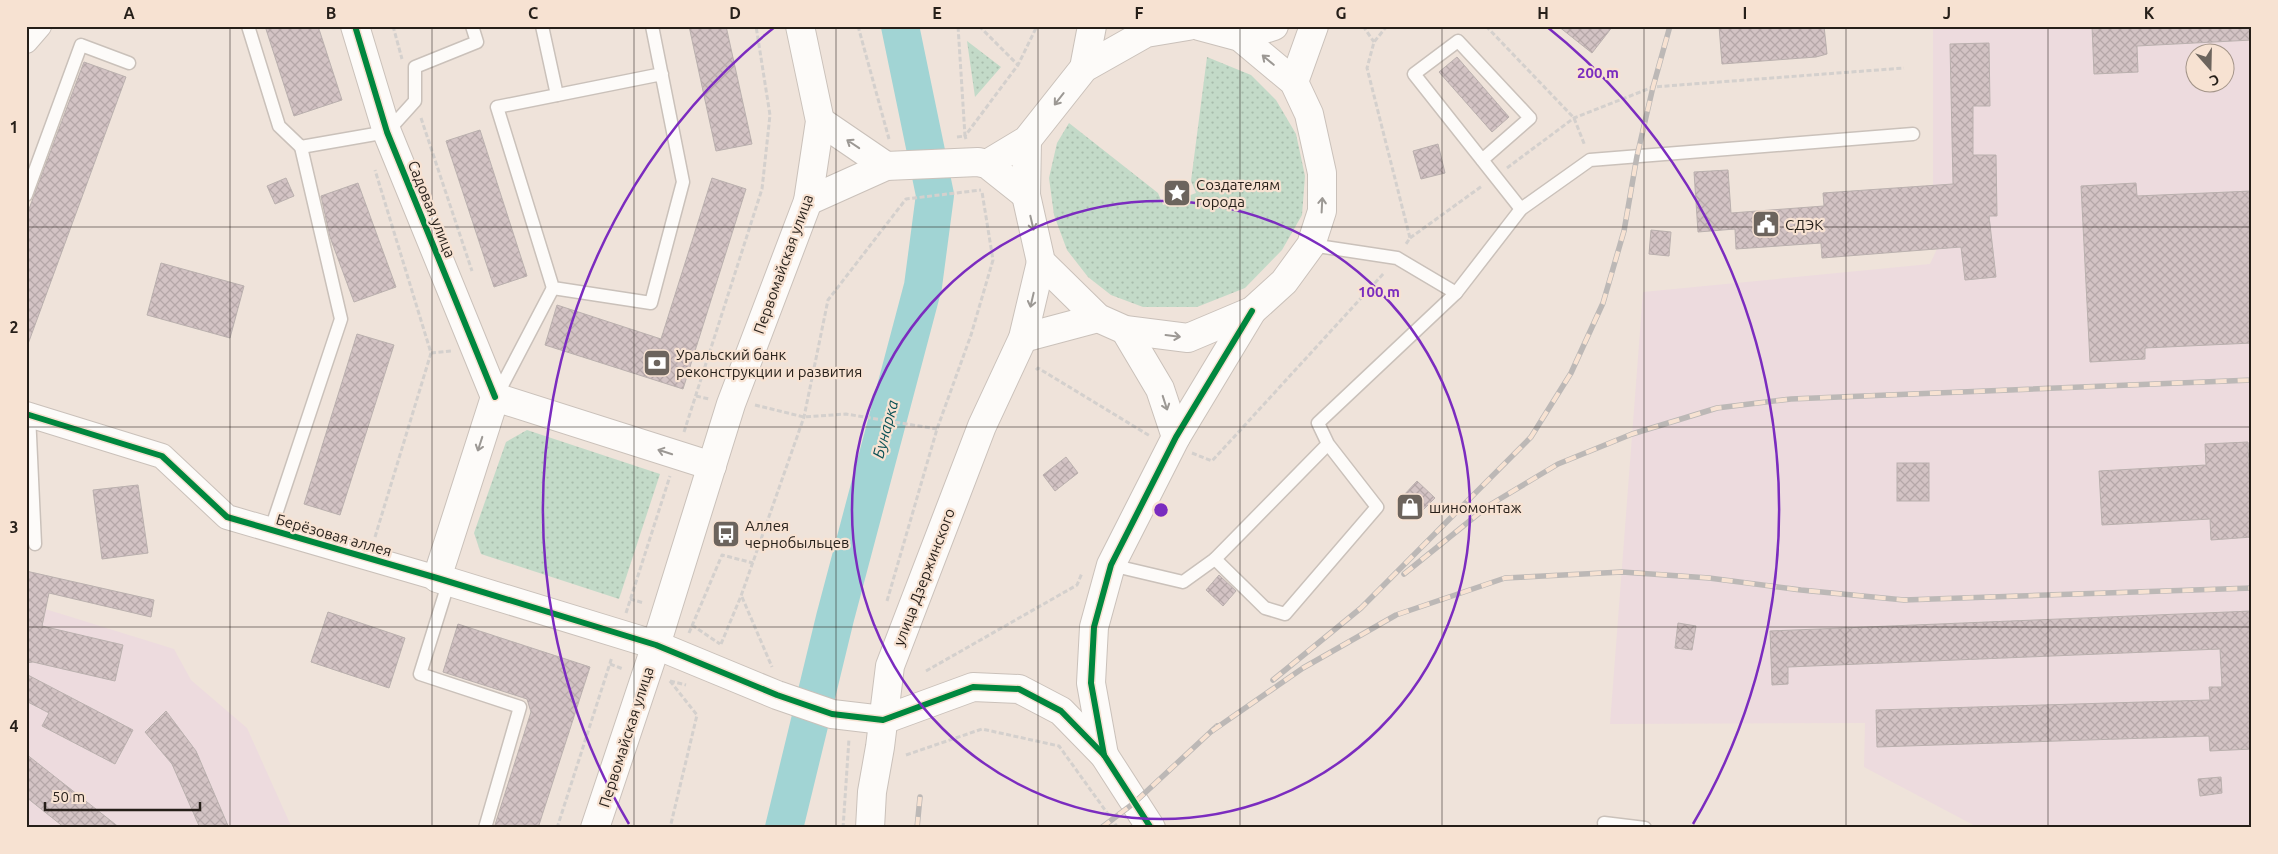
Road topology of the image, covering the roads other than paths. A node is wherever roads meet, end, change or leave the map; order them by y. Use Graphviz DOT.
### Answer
graph roads {
  1 [pos="39,26"];
  2 [pos="248,26"];
  3 [pos="355,26"];
  4 [pos="472,26"];
  5 [pos="542,26"];
  6 [pos="652,26"];
  7 [pos="800,26"];
  8 [pos="1092,26"];
  9 [pos="1188,26"];
  10 [pos="1199,26"];
  11 [pos="1274,26"];
  12 [pos="1314,26"];
  13 [pos="1142,30"];
  14 [pos="1240,37"];
  15 [pos="26,41"];
  16 [pos="128,62"];
  17 [pos="1084,68"];
  18 [pos="662,74"];
  19 [pos="1294,82"];
  20 [pos="557,95"];
  21 [pos="820,121"];
  22 [pos="376,134"];
  23 [pos="1913,134"];
  24 [pos="1027,140"];
  25 [pos="301,147"];
  26 [pos="892,159"];
  27 [pos="1482,160"];
  28 [pos="973,163"];
  29 [pos="26,195"];
  30 [pos="1026,195"];
  31 [pos="808,202"];
  32 [pos="1521,209"];
  33 [pos="1311,245"];
  34 [pos="1041,262"];
  35 [pos="553,288"];
  36 [pos="1456,293"];
  37 [pos="1252,311"];
  38 [pos="1098,318"];
  39 [pos="1125,330"];
  40 [pos="1024,338"];
  41 [pos="495,398"];
  42 [pos="28,414"];
  43 [pos="1166,439"];
  44 [pos="1328,444"];
  45 [pos="712,466"];
  46 [pos="271,529"];
  47 [pos="35,544"];
  48 [pos="1216,559"];
  49 [pos="1098,566"];
  50 [pos="443,580"];
  51 [pos="668,650"];
  52 [pos="883,720"];
  53 [pos="1104,755"];
  54 [pos="1604,823"];
  55 [pos="485,828"];
  56 [pos="595,828"];
  57 [pos="870,828"];
  58 [pos="1151,828"];
  59 [pos="1645,828"];
  1 -- 15 [label="street"];
  2 -- 25 [label="lane"];
  3 -- 22 [label="main road, Садовая улица"];
  4 -- 22 [label="lane"];
  5 -- 20 [label="lane"];
  6 -- 18 [label="lane"];
  7 -- 21 [label="main road, Первомайская улица"];
  8 -- 17 [label="main road"];
  9 -- 13 [label="main road"];
  10 -- 14 [label="main road"];
  11 -- 14 [label="main road"];
  12 -- 19 [label="main road"];
  13 -- 17 [label="main road"];
  19 -- 14 [label="main road, one-way"];
  16 -- 29 [label="lane"];
  17 -- 24 [label="main road, one-way"];
  18 -- 20 [label="lane"];
  18 -- 35 [label="lane"];
  33 -- 19 [label="main road, one-way"];
  20 -- 35 [label="lane"];
  26 -- 21 [label="main road, one-way"];
  21 -- 31 [label="main road, Первомайская улица"];
  22 -- 25 [label="lane"];
  22 -- 41 [label="main road, Садовая улица"];
  23 -- 32 [label="lane"];
  24 -- 28 [label="main road"];
  24 -- 30 [label="main road"];
  25 -- 46 [label="lane"];
  26 -- 28 [label="main road"];
  26 -- 31 [label="main road"];
  27 -- 27 [label="lane"];
  27 -- 32 [label="lane"];
  28 -- 30 [label="main road"];
  30 -- 34 [label="main road, one-way"];
  31 -- 45 [label="main road, Первомайская улица"];
  32 -- 36 [label="lane"];
  33 -- 36 [label="lane"];
  33 -- 37 [label="main road"];
  34 -- 38 [label="main road"];
  34 -- 40 [label="main road, улица Дзержинского, one-way"];
  35 -- 41 [label="lane"];
  36 -- 44 [label="lane"];
  39 -- 37 [label="main road, one-way"];
  37 -- 43 [label="main road"];
  38 -- 39 [label="main road"];
  38 -- 40 [label="main road"];
  39 -- 43 [label="main road, one-way"];
  40 -- 52 [label="main road, улица Дзержинского"];
  45 -- 41 [label="main road, one-way"];
  41 -- 50 [label="main road, one-way"];
  42 -- 46 [label="street, Берёзовая аллея"];
  42 -- 47 [label="lane"];
  43 -- 49 [label="main road"];
  44 -- 48 [label="lane"];
  44 -- 48 [label="lane"];
  45 -- 51 [label="main road, Первомайская улица"];
  46 -- 50 [label="street, Берёзовая аллея"];
  48 -- 49 [label="lane"];
  49 -- 53 [label="main road"];
  50 -- 51 [label="main road, Берёзовая аллея"];
  50 -- 55 [label="lane"];
  51 -- 52 [label="main road, Берёзовая аллея"];
  51 -- 56 [label="main road, Первомайская улица"];
  52 -- 53 [label="main road"];
  52 -- 57 [label="main road, улица Дзержинского"];
  53 -- 58 [label="main road"];
  54 -- 59 [label="lane"];
}
